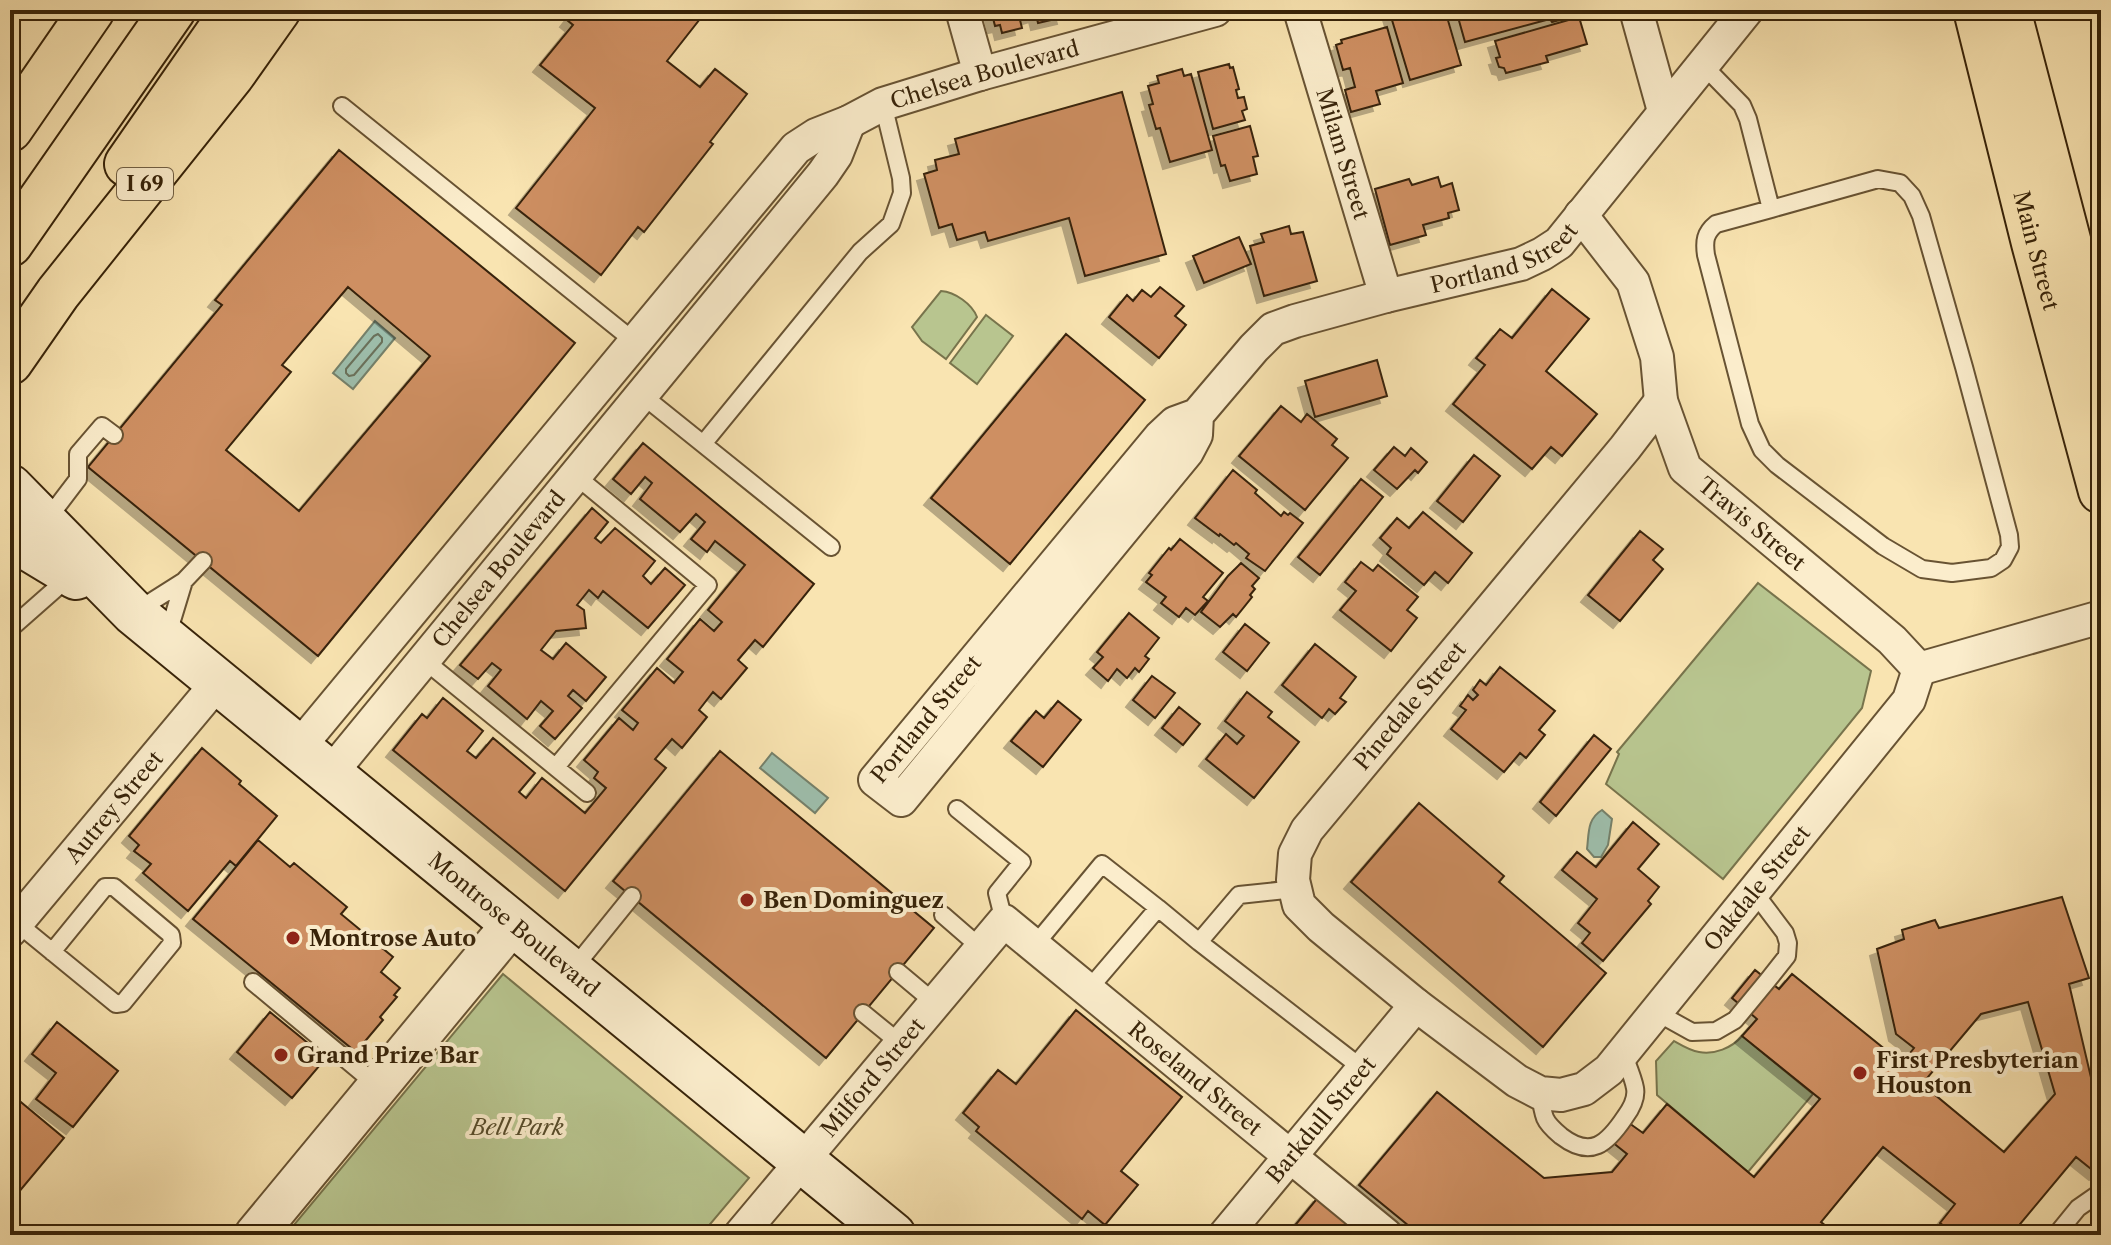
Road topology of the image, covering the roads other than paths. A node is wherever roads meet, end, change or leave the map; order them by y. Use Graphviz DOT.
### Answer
graph roads {
  1 [pos="92,10"];
  2 [pos="173,10"];
  3 [pos="234,10"];
  4 [pos="278,10"];
  5 [pos="289,10"];
  6 [pos="962,10"];
  7 [pos="1215,10"];
  8 [pos="1300,10"];
  9 [pos="1636,10"];
  10 [pos="1747,10"];
  11 [pos="1976,10"];
  12 [pos="2008,10"];
  13 [pos="1702,64"];
  14 [pos="980,74"];
  15 [pos="232,75"];
  16 [pos="883,104"];
  17 [pos="342,106"];
  18 [pos="1664,111"];
  19 [pos="849,122"];
  20 [pos="10,129"];
  21 [pos="1771,209"];
  22 [pos="1581,215"];
  23 [pos="10,244"];
  24 [pos="2074,268"];
  25 [pos="58,293"];
  26 [pos="1386,296"];
  27 [pos="635,342"];
  28 [pos="10,362"];
  29 [pos="665,366"];
  30 [pos="2101,366"];
  31 [pos="642,395"];
  32 [pos="1661,401"];
  33 [pos="1197,415"];
  34 [pos="114,435"];
  35 [pos="703,444"];
  36 [pos="576,476"];
  37 [pos="10,487"];
  38 [pos="2101,491"];
  39 [pos="28,530"];
  40 [pos="831,547"];
  41 [pos="203,561"];
  42 [pos="72,575"];
  43 [pos="184,581"];
  44 [pos="2101,617"];
  45 [pos="150,626"];
  46 [pos="10,629"];
  47 [pos="424,660"];
  48 [pos="1919,669"];
  49 [pos="219,681"];
  50 [pos="315,760"];
  51 [pos="556,767"];
  52 [pos="587,793"];
  53 [pos="957,809"];
  54 [pos="1295,889"];
  55 [pos="1754,892"];
  56 [pos="632,896"];
  57 [pos="1158,908"];
  58 [pos="943,915"];
  59 [pos="1004,921"];
  60 [pos="513,923"];
  61 [pos="13,927"];
  62 [pos="1199,942"];
  63 [pos="1034,946"];
  64 [pos="981,948"];
  65 [pos="52,952"];
  66 [pos="572,970"];
  67 [pos="898,972"];
  68 [pos="253,982"];
  69 [pos="1088,990"];
  70 [pos="935,1003"];
  71 [pos="1416,1005"];
  72 [pos="1656,1012"];
  73 [pos="863,1013"];
  74 [pos="901,1044"];
  75 [pos="1623,1053"];
  76 [pos="1363,1069"];
  77 [pos="378,1086"];
  78 [pos="1540,1093"];
  79 [pos="1290,1157"];
  80 [pos="802,1160"];
  81 [pos="2101,1192"];
  82 [pos="255,1235"];
  83 [pos="740,1235"];
  84 [pos="893,1235"];
  85 [pos="1225,1235"];
  86 [pos="1386,1235"];
  87 [pos="2056,1235"];
  1 -- 20 [label="main road"];
  2 -- 23 [label="main road"];
  3 -- 25 [label="main road"];
  4 -- 15 [label="main road, I 69"];
  5 -- 15 [label="main road"];
  6 -- 14 [label="street"];
  7 -- 14 [label="street, Chelsea Boulevard"];
  8 -- 26 [label="street, Milam Street"];
  9 -- 18 [label="street"];
  10 -- 13 [label="street, Portland Street"];
  11 -- 24 [label="main road, Main Street"];
  12 -- 24 [label="main road, Main Street"];
  13 -- 18 [label="street, Portland Street"];
  13 -- 21 [label="lane"];
  14 -- 16 [label="street, Chelsea Boulevard"];
  15 -- 25 [label="main road, I 69"];
  16 -- 19 [label="street, Chelsea Boulevard"];
  16 -- 35 [label="lane"];
  17 -- 27 [label="lane"];
  18 -- 22 [label="street, Portland Street"];
  19 -- 27 [label="street, Chelsea Boulevard"];
  19 -- 29 [label="street, Chelsea Boulevard"];
  21 -- 21 [label="lane"];
  22 -- 26 [label="street, Portland Street"];
  22 -- 32 [label="street, Travis Street"];
  24 -- 30 [label="main road, Main Street"];
  24 -- 38 [label="main road, Main Street"];
  25 -- 28 [label="main road, I 69"];
  26 -- 33 [label="street, Portland Street"];
  27 -- 29 [label="street"];
  27 -- 50 [label="street, Chelsea Boulevard"];
  29 -- 31 [label="street, Chelsea Boulevard"];
  31 -- 35 [label="lane"];
  31 -- 36 [label="street, Chelsea Boulevard"];
  32 -- 48 [label="street, Travis Street"];
  32 -- 54 [label="street, Pinedale Street"];
  33 -- 33 [label="street, Portland Street"];
  34 -- 39 [label="lane"];
  35 -- 40 [label="lane"];
  36 -- 47 [label="street, Chelsea Boulevard"];
  36 -- 51 [label="lane"];
  37 -- 39 [label="main road, Montrose Boulevard"];
  39 -- 42 [label="main road, Montrose Boulevard"];
  39 -- 45 [label="main road, Montrose Boulevard"];
  41 -- 43 [label="lane"];
  42 -- 45 [label="main road, Montrose Boulevard"];
  42 -- 46 [label="lane"];
  43 -- 45 [label="lane"];
  43 -- 45 [label="lane"];
  44 -- 48 [label="street"];
  45 -- 49 [label="main road, Montrose Boulevard"];
  47 -- 50 [label="street, Chelsea Boulevard"];
  47 -- 51 [label="lane"];
  48 -- 55 [label="street, Oakdale Street"];
  49 -- 50 [label="main road, Montrose Boulevard"];
  49 -- 61 [label="street, Autrey Street"];
  50 -- 60 [label="main road, Montrose Boulevard"];
  51 -- 52 [label="lane"];
  53 -- 59 [label="lane"];
  54 -- 62 [label="lane"];
  54 -- 71 [label="street"];
  55 -- 72 [label="street, Oakdale Street"];
  55 -- 72 [label="lane"];
  56 -- 66 [label="lane"];
  57 -- 62 [label="lane"];
  57 -- 63 [label="lane"];
  57 -- 69 [label="lane"];
  58 -- 64 [label="lane"];
  59 -- 63 [label="street, Roseland Street"];
  59 -- 64 [label="street, Milford Street"];
  60 -- 66 [label="main road, Montrose Boulevard"];
  60 -- 77 [label="street"];
  61 -- 65 [label="lane"];
  62 -- 76 [label="lane"];
  63 -- 69 [label="street, Roseland Street"];
  64 -- 70 [label="street, Milford Street"];
  65 -- 65 [label="lane"];
  66 -- 80 [label="main road, Montrose Boulevard"];
  67 -- 70 [label="lane"];
  68 -- 77 [label="lane"];
  69 -- 79 [label="street, Roseland Street"];
  70 -- 74 [label="street, Milford Street"];
  71 -- 76 [label="street, Barkdull Street"];
  71 -- 78 [label="street"];
  72 -- 75 [label="street, Oakdale Street"];
  73 -- 74 [label="lane"];
  74 -- 80 [label="street, Milford Street"];
  75 -- 78 [label="street, Oakdale Street"];
  75 -- 78 [label="lane"];
  76 -- 79 [label="street, Barkdull Street"];
  77 -- 82 [label="street"];
  79 -- 85 [label="street, Barkdull Street"];
  79 -- 86 [label="street, Roseland Street"];
  80 -- 83 [label="street, Milford Street"];
  80 -- 84 [label="main road, Montrose Boulevard"];
  81 -- 87 [label="lane"];
}
